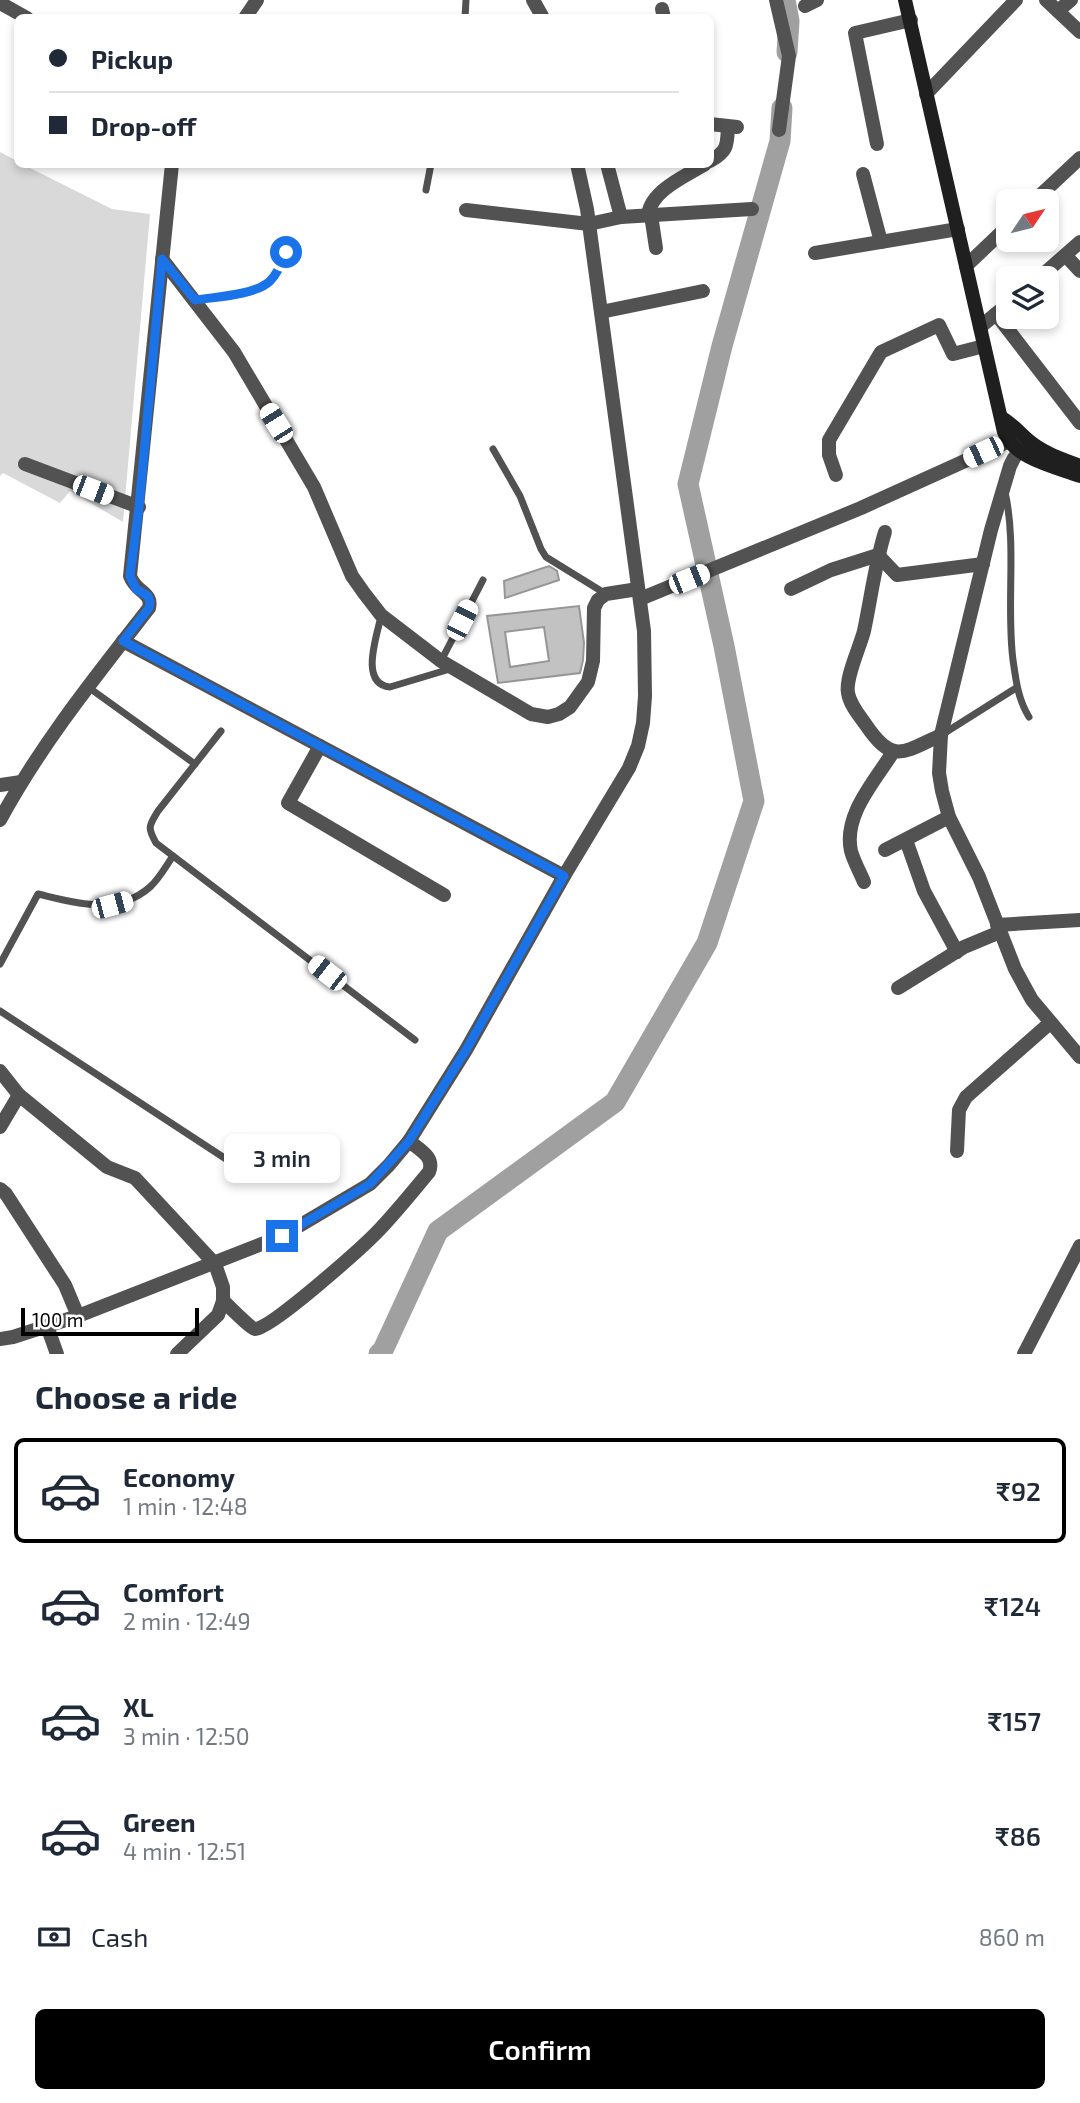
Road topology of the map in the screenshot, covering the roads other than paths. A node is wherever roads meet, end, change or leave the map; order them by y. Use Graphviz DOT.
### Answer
graph roads {
  1 [pos="776,0"];
  2 [pos="905,0"];
  3 [pos="1016,0"];
  4 [pos="1046,0"];
  5 [pos="1071,0"];
  6 [pos="0,3"];
  7 [pos="1058,11"];
  8 [pos="20,14"];
  9 [pos="911,20"];
  10 [pos="1080,32"];
  11 [pos="926,94"];
  12 [pos="714,125"];
  13 [pos="779,130"];
  14 [pos="877,144"];
  15 [pos="714,158"];
  16 [pos="1080,158"];
  17 [pos="172,168"];
  18 [pos="430,168"];
  19 [pos="578,168"];
  20 [pos="608,168"];
  21 [pos="699,168"];
  22 [pos="863,174"];
  23 [pos="1047,189"];
  24 [pos="426,190"];
  25 [pos="466,209"];
  26 [pos="752,209"];
  27 [pos="650,215"];
  28 [pos="621,217"];
  29 [pos="589,224"];
  30 [pos="958,229"];
  31 [pos="291,237"];
  32 [pos="996,237"];
  33 [pos="881,242"];
  34 [pos="1080,242"];
  35 [pos="656,248"];
  36 [pos="815,253"];
  37 [pos="1066,256"];
  38 [pos="162,259"];
  39 [pos="967,265"];
  40 [pos="1054,266"];
  41 [pos="1080,271"];
  42 [pos="703,291"];
  43 [pos="195,300"];
  44 [pos="601,312"];
  45 [pos="996,314"];
  46 [pos="980,327"];
  47 [pos="1008,329"];
  48 [pos="984,346"];
  49 [pos="1077,414"];
  50 [pos="1002,418"];
  51 [pos="1007,441"];
  52 [pos="1023,442"];
  53 [pos="493,449"];
  54 [pos="25,464"];
  55 [pos="1080,466"];
  56 [pos="836,475"];
  57 [pos="1080,476"];
  58 [pos="1004,488"];
  59 [pos="139,507"];
  60 [pos="885,531"];
  61 [pos="878,555"];
  62 [pos="983,564"];
  63 [pos="483,580"];
  64 [pos="791,589"];
  65 [pos="606,594"];
  66 [pos="639,594"];
  67 [pos="381,615"];
  68 [pos="123,641"];
  69 [pos="447,664"];
  70 [pos="88,687"];
  71 [pos="1016,688"];
  72 [pos="1029,717"];
  73 [pos="221,730"];
  74 [pos="942,735"];
  75 [pos="320,747"];
  76 [pos="893,752"];
  77 [pos="195,764"];
  78 [pos="21,782"];
  79 [pos="0,785"];
  80 [pos="949,817"];
  81 [pos="0,820"];
  82 [pos="906,840"];
  83 [pos="885,850"];
  84 [pos="173,856"];
  85 [pos="564,876"];
  86 [pos="864,882"];
  87 [pos="444,895"];
  88 [pos="1080,920"];
  89 [pos="998,929"];
  90 [pos="957,952"];
  91 [pos="0,964"];
  92 [pos="898,988"];
  93 [pos="0,1011"];
  94 [pos="1050,1023"];
  95 [pos="415,1040"];
  96 [pos="1080,1057"];
  97 [pos="0,1071"];
  98 [pos="19,1095"];
  99 [pos="0,1126"];
  100 [pos="409,1141"];
  101 [pos="957,1151"];
  102 [pos="226,1159"];
  103 [pos="0,1189"];
  104 [pos="1080,1246"];
  105 [pos="215,1264"];
  106 [pos="223,1301"];
  107 [pos="78,1316"];
  108 [pos="47,1326"];
  109 [pos="0,1339"];
  110 [pos="57,1354"];
  111 [pos="177,1354"];
  112 [pos="1024,1354"];
  1 -- 13 [label="street"];
  2 -- 9 [label="main road"];
  3 -- 11 [label="street"];
  4 -- 7 [label="street"];
  5 -- 7 [label="street"];
  6 -- 8 [label="street"];
  7 -- 10 [label="street"];
  9 -- 11 [label="main road"];
  9 -- 14 [label="street"];
  11 -- 30 [label="main road"];
  12 -- 15 [label="street"];
  16 -- 23 [label="street"];
  17 -- 38 [label="street"];
  18 -- 24 [label="lane"];
  19 -- 29 [label="street"];
  20 -- 28 [label="street"];
  21 -- 27 [label="street"];
  22 -- 33 [label="street"];
  25 -- 29 [label="street"];
  26 -- 27 [label="street"];
  27 -- 28 [label="street"];
  27 -- 35 [label="street"];
  28 -- 29 [label="street"];
  29 -- 44 [label="street"];
  30 -- 33 [label="street"];
  30 -- 39 [label="main road"];
  31 -- 43 [label="lane"];
  32 -- 39 [label="street"];
  33 -- 36 [label="street"];
  34 -- 37 [label="street"];
  37 -- 40 [label="street"];
  37 -- 41 [label="street"];
  38 -- 43 [label="street"];
  38 -- 59 [label="street"];
  39 -- 46 [label="main road"];
  42 -- 44 [label="street"];
  43 -- 67 [label="street"];
  44 -- 66 [label="street"];
  45 -- 46 [label="street"];
  46 -- 48 [label="main road"];
  47 -- 49 [label="street"];
  48 -- 50 [label="main road"];
  48 -- 56 [label="street"];
  50 -- 51 [label="main road"];
  50 -- 52 [label="main road"];
  51 -- 52 [label="street"];
  51 -- 66 [label="street"];
  52 -- 55 [label="main road"];
  52 -- 57 [label="main road"];
  52 -- 58 [label="street"];
  53 -- 65 [label="lane"];
  54 -- 59 [label="street"];
  58 -- 62 [label="street"];
  58 -- 71 [label="lane"];
  59 -- 68 [label="street"];
  60 -- 61 [label="street"];
  61 -- 62 [label="street"];
  61 -- 64 [label="street"];
  61 -- 76 [label="street"];
  62 -- 74 [label="street"];
  63 -- 69 [label="lane"];
  65 -- 66 [label="street"];
  65 -- 69 [label="street"];
  66 -- 85 [label="street"];
  67 -- 69 [label="street"];
  67 -- 69 [label="lane"];
  68 -- 70 [label="street"];
  68 -- 75 [label="street"];
  70 -- 77 [label="lane"];
  70 -- 78 [label="street"];
  71 -- 72 [label="lane"];
  71 -- 74 [label="lane"];
  73 -- 77 [label="lane"];
  74 -- 76 [label="street"];
  74 -- 80 [label="street"];
  75 -- 85 [label="street"];
  75 -- 87 [label="street"];
  76 -- 86 [label="street"];
  77 -- 84 [label="lane"];
  78 -- 79 [label="street"];
  78 -- 81 [label="street"];
  80 -- 82 [label="street"];
  80 -- 89 [label="street"];
  82 -- 83 [label="street"];
  82 -- 90 [label="street"];
  84 -- 91 [label="lane"];
  84 -- 95 [label="lane"];
  85 -- 100 [label="street"];
  88 -- 89 [label="street"];
  89 -- 90 [label="street"];
  89 -- 94 [label="street"];
  90 -- 92 [label="street"];
  93 -- 102 [label="lane"];
  94 -- 96 [label="street"];
  94 -- 101 [label="street"];
  97 -- 98 [label="street"];
  98 -- 99 [label="street"];
  98 -- 105 [label="street"];
  100 -- 105 [label="street"];
  100 -- 106 [label="street"];
  103 -- 107 [label="street"];
  104 -- 112 [label="street"];
  105 -- 106 [label="street"];
  105 -- 107 [label="street"];
  106 -- 111 [label="street"];
  107 -- 108 [label="street"];
  108 -- 109 [label="street"];
  108 -- 110 [label="street"];
}
